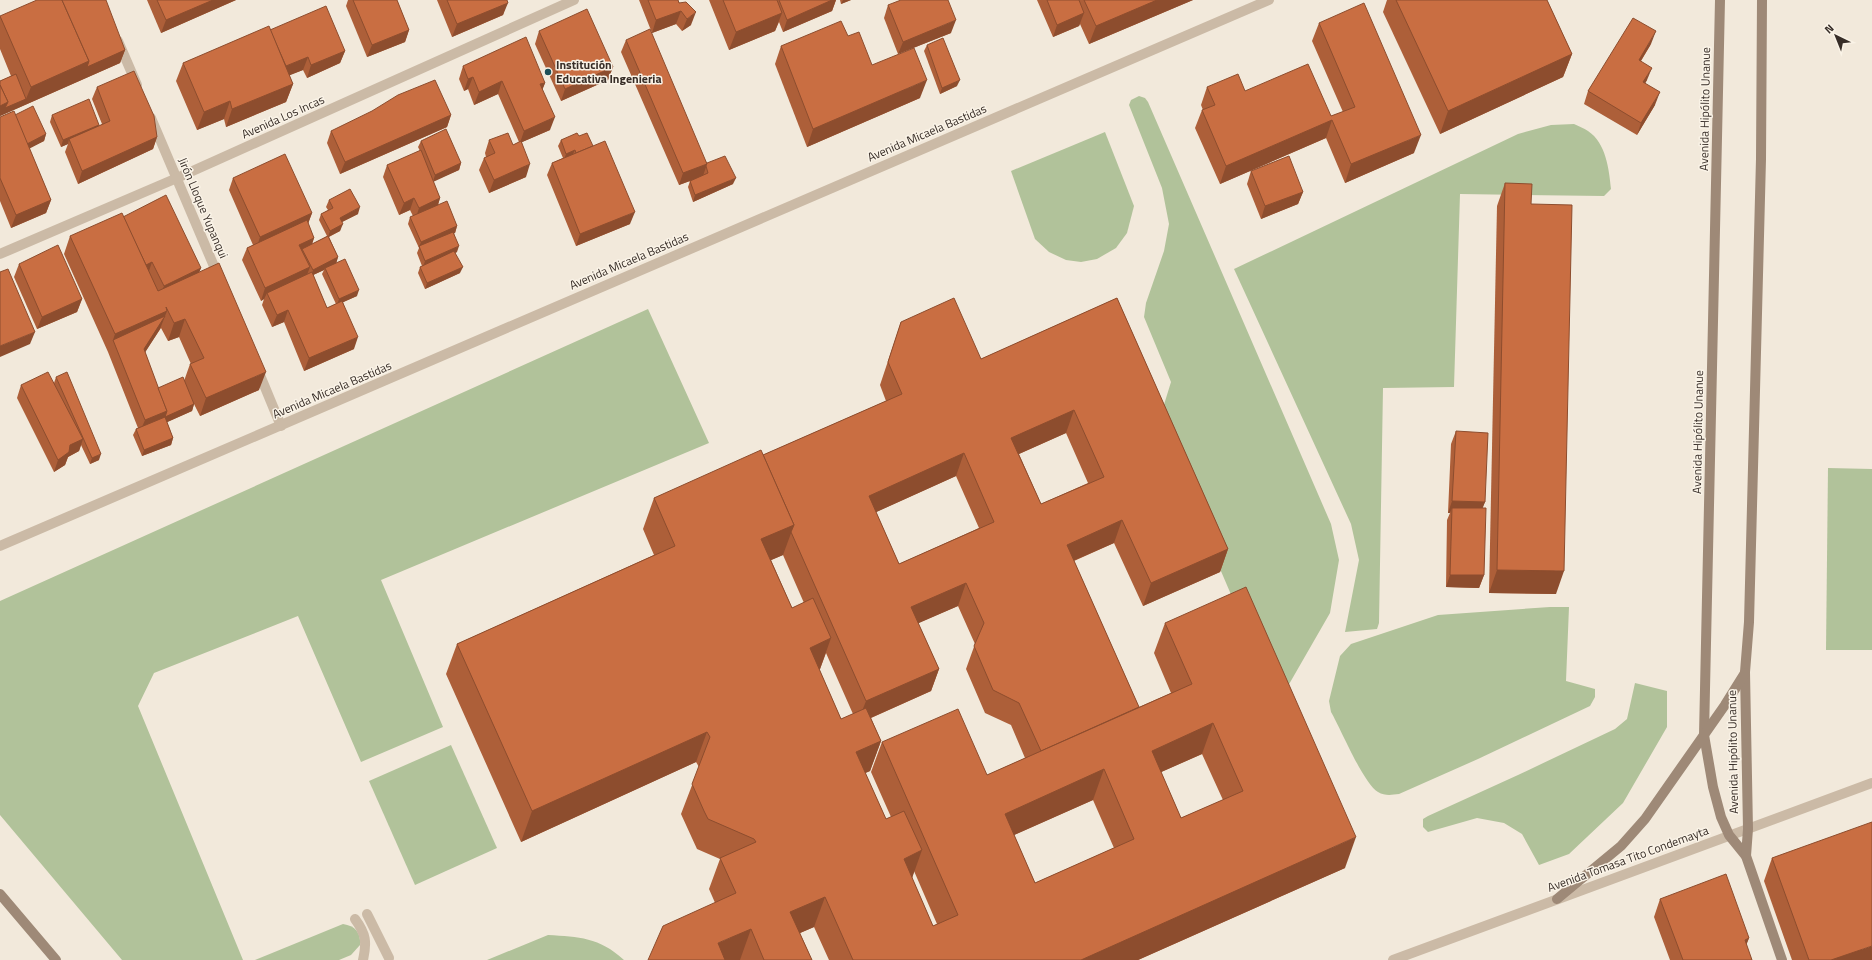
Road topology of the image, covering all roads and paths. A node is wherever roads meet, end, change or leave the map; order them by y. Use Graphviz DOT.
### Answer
graph roads {
  1 [pos="574,0"];
  2 [pos="1269,0"];
  3 [pos="1720,0"];
  4 [pos="1760,2"];
  5 [pos="1248,4"];
  6 [pos="113,28"];
  7 [pos="140,93"];
  8 [pos="146,107"];
  9 [pos="177,178"];
  10 [pos="0,254"];
  11 [pos="223,288"];
  12 [pos="254,360"];
  13 [pos="281,426"];
  14 [pos="0,546"];
  15 [pos="1745,672"];
  16 [pos="1704,735"];
  17 [pos="1872,783"];
  18 [pos="1748,829"];
  19 [pos="1729,835"];
  20 [pos="1746,856"];
  21 [pos="0,894"];
  22 [pos="1557,899"];
  23 [pos="367,914"];
  24 [pos="355,919"];
  25 [pos="389,958"];
  26 [pos="56,960"];
  27 [pos="363,960"];
  28 [pos="1393,960"];
  29 [pos="1782,960"];
  1 -- 9 [label="street, Avenida Los Incas"];
  2 -- 5 [label="street, Avenida Micaela Bastidas"];
  3 -- 16 [label="street, Avenida Hipólito Unanue"];
  4 -- 15 [label="street, Avenida Hipólito Unanue"];
  5 -- 13 [label="street, Avenida Micaela Bastidas"];
  6 -- 7 [label="street"];
  8 -- 9 [label="street, Jirón Lloque Yupanqui"];
  9 -- 10 [label="street, Avenida Los Incas"];
  9 -- 11 [label="street, Jirón Lloque Yupanqui"];
  12 -- 13 [label="street"];
  13 -- 14 [label="street, Avenida Micaela Bastidas"];
  15 -- 16 [label="street"];
  15 -- 18 [label="street, Avenida Hipólito Unanue"];
  16 -- 19 [label="street, Avenida Hipólito Unanue"];
  16 -- 22 [label="street"];
  17 -- 18 [label="street, Avenida Tomasa Tito Condemayta"];
  18 -- 19 [label="street, Avenida Tomasa Tito Condemayta"];
  18 -- 20 [label="street, Avenida Hipólito Unanue"];
  19 -- 20 [label="street, Avenida Hipólito Unanue"];
  19 -- 22 [label="street, Avenida Tomasa Tito Condemayta"];
  20 -- 29 [label="street, Avenida Hipólito Unanue"];
  21 -- 26 [label="street"];
  22 -- 28 [label="street, Avenida Tomasa Tito Condemayta"];
  23 -- 25 [label="street"];
  24 -- 27 [label="street"];
}
